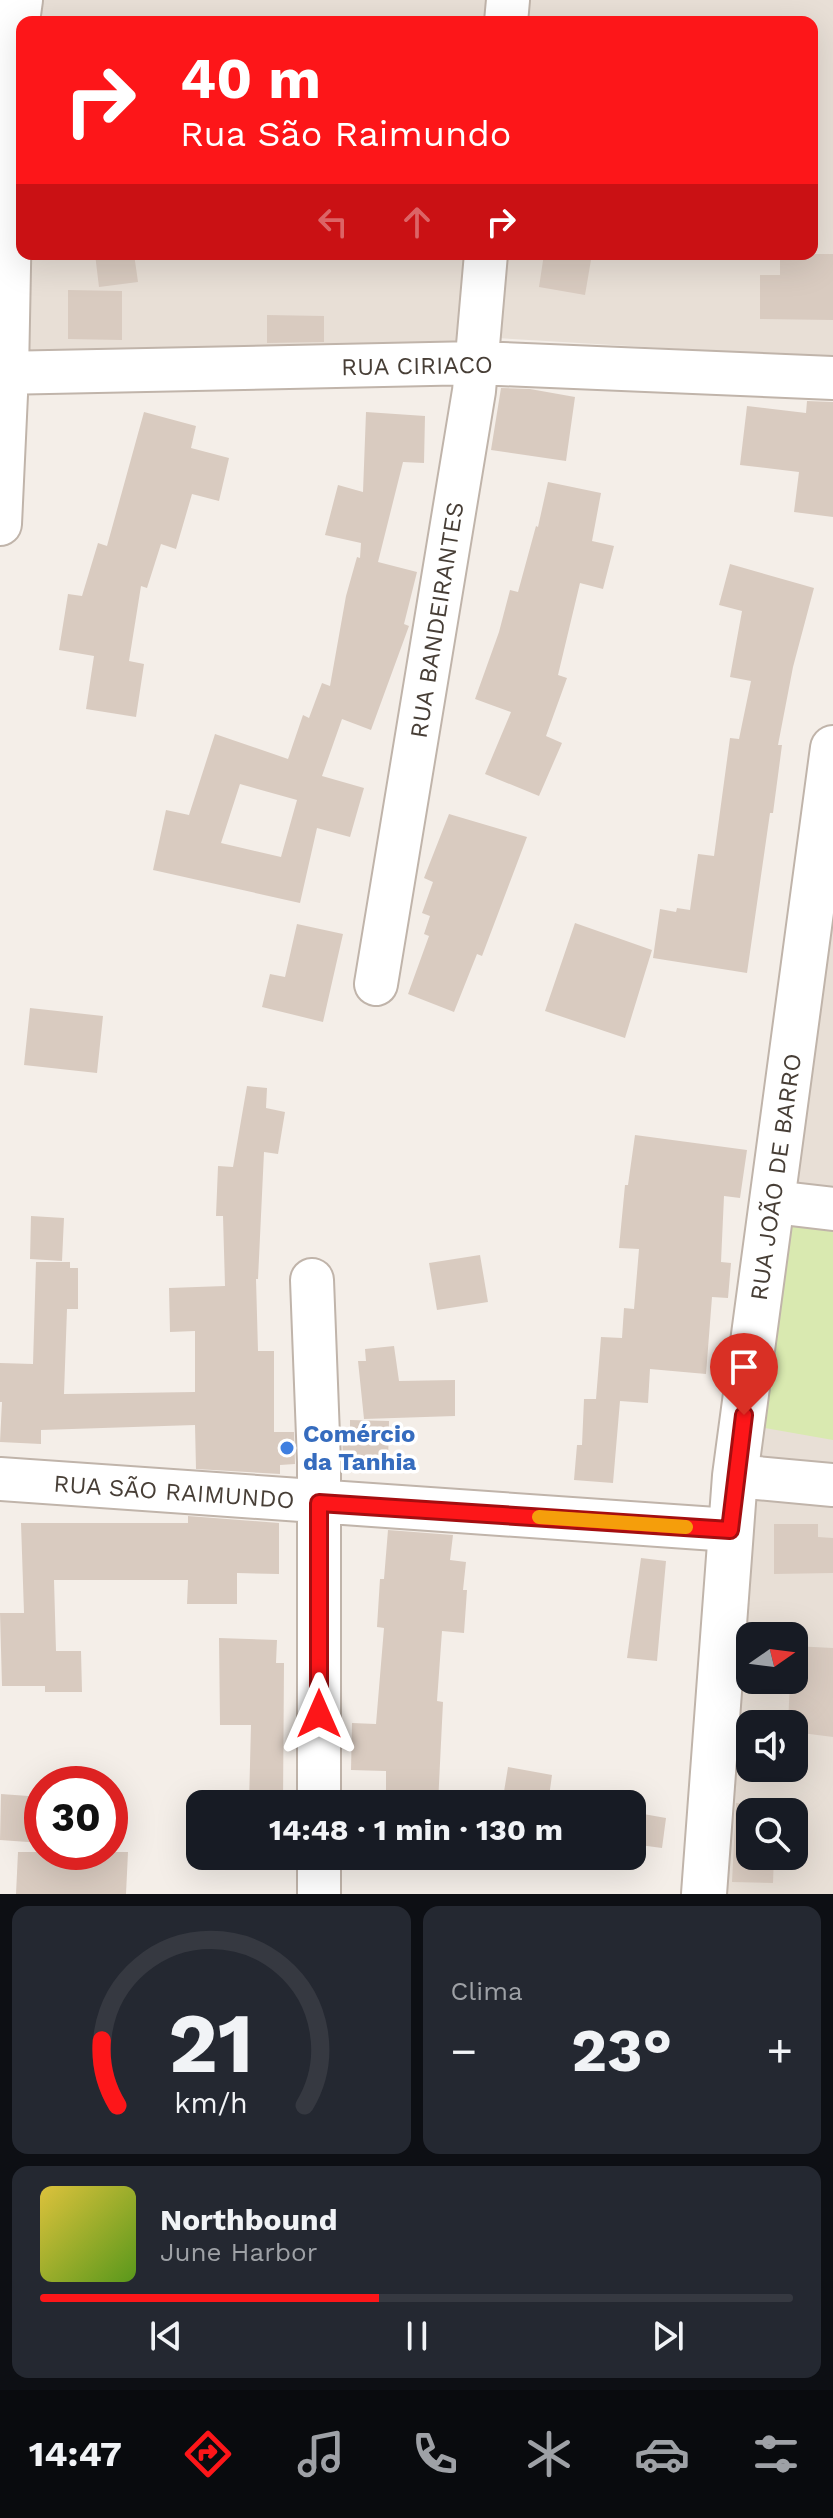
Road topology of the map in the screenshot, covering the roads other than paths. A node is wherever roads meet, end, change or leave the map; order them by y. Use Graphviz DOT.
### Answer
graph roads {
  1 [pos="16,19"];
  2 [pos="6,56"];
  3 [pos="486,260"];
  4 [pos="477,363"];
  5 [pos="4,373"];
  6 [pos="833,378"];
  7 [pos="0,524"];
  8 [pos="833,748"];
  9 [pos="376,984"];
  10 [pos="774,1202"];
  11 [pos="833,1209"];
  12 [pos="312,1280"];
  13 [pos="735,1476"];
  14 [pos="0,1479"];
  15 [pos="833,1485"];
  16 [pos="319,1503"];
  17 [pos="730,1530"];
  18 [pos="319,1790"];
  19 [pos="319,1870"];
  20 [pos="319,1894"];
  21 [pos="704,1894"];
  1 -- 2 [label="street"];
  2 -- 5 [label="street"];
  3 -- 4 [label="street, RUA BANDEIRANTES"];
  4 -- 5 [label="street, RUA CIRIACO"];
  4 -- 6 [label="street, RUA CIRIACO"];
  4 -- 9 [label="street, RUA BANDEIRANTES"];
  5 -- 7 [label="street"];
  8 -- 10 [label="street, RUA JOÃO DE BARRO"];
  10 -- 11 [label="street"];
  10 -- 13 [label="street, RUA JOÃO DE BARRO"];
  12 -- 16 [label="street"];
  13 -- 15 [label="street"];
  13 -- 17 [label="street, RUA JOÃO DE BARRO"];
  14 -- 16 [label="street, RUA SÃO RAIMUNDO"];
  16 -- 17 [label="street, RUA SÃO RAIMUNDO"];
  16 -- 18 [label="street"];
  17 -- 21 [label="street, RUA JOÃO DE BARRO"];
  19 -- 20 [label="street"];
}
